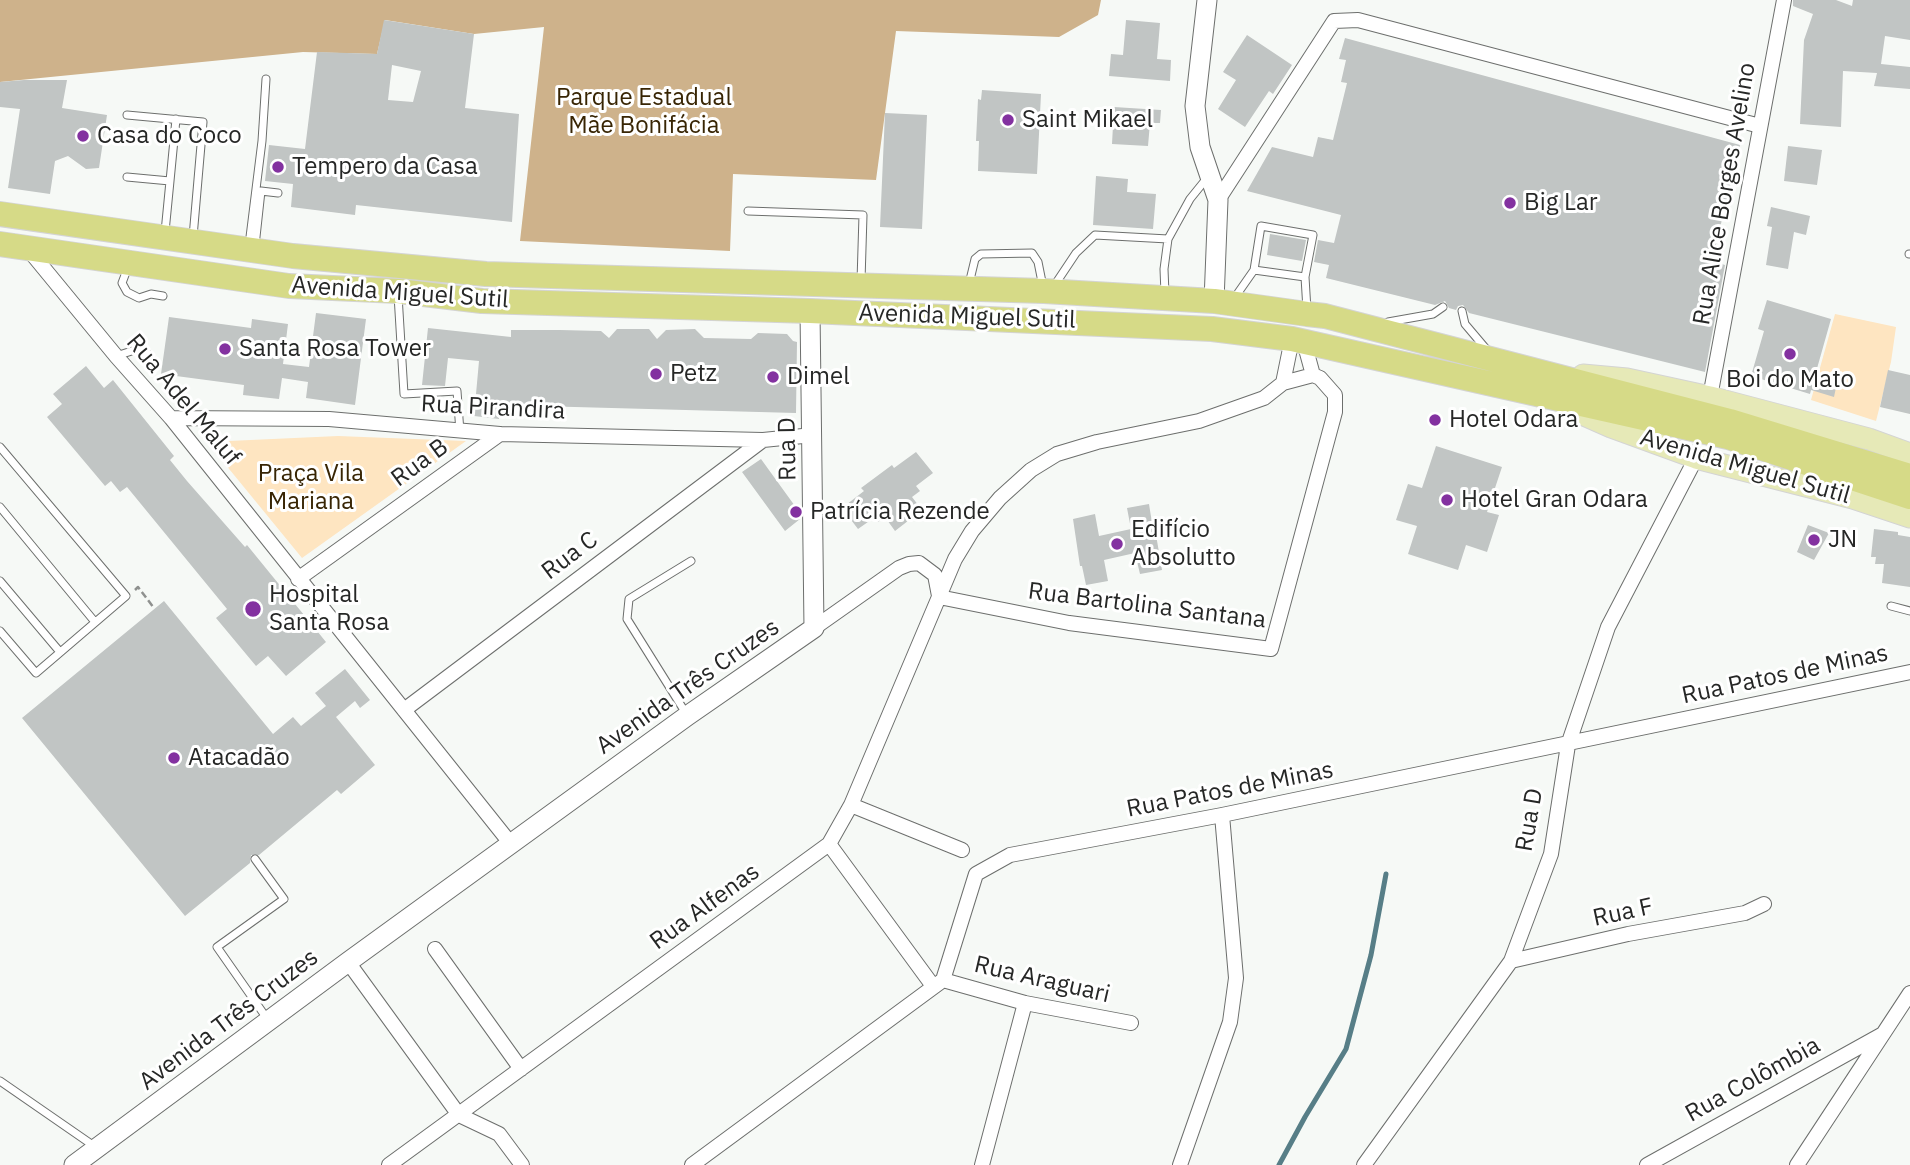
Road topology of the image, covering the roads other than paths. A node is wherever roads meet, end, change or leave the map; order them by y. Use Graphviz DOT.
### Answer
graph roads {
  1 [pos="1207,0"];
  2 [pos="1784,0"];
  3 [pos="266,79"];
  4 [pos="127,115"];
  5 [pos="176,119"];
  6 [pos="1760,126"];
  7 [pos="1209,176"];
  8 [pos="127,177"];
  9 [pos="170,181"];
  10 [pos="278,194"];
  11 [pos="1218,200"];
  12 [pos="748,211"];
  13 [pos="0,214"];
  14 [pos="164,237"];
  15 [pos="1168,239"];
  16 [pos="193,242"];
  17 [pos="0,244"];
  18 [pos="28,249"];
  19 [pos="251,250"];
  20 [pos="130,263"];
  21 [pos="1254,270"];
  22 [pos="1306,276"];
  23 [pos="861,286"];
  24 [pos="968,289"];
  25 [pos="398,291"];
  26 [pos="1047,291"];
  27 [pos="163,296"];
  28 [pos="1166,298"];
  29 [pos="1222,302"];
  30 [pos="1443,307"];
  31 [pos="810,311"];
  32 [pos="1462,312"];
  33 [pos="1307,314"];
  34 [pos="1359,325"];
  35 [pos="1298,341"];
  36 [pos="116,356"];
  37 [pos="151,358"];
  38 [pos="1497,360"];
  39 [pos="1313,375"];
  40 [pos="1283,383"];
  41 [pos="1541,384"];
  42 [pos="1710,397"];
  43 [pos="170,418"];
  44 [pos="460,432"];
  45 [pos="500,434"];
  46 [pos="813,435"];
  47 [pos="763,440"];
  48 [pos="0,447"];
  49 [pos="1910,454"];
  50 [pos="1696,458"];
  51 [pos="1910,476"];
  52 [pos="1910,497"];
  53 [pos="0,507"];
  54 [pos="1910,517"];
  55 [pos="691,561"];
  56 [pos="298,579"];
  57 [pos="0,581"];
  58 [pos="939,597"];
  59 [pos="1891,606"];
  60 [pos="1910,611"];
  61 [pos="95,622"];
  62 [pos="814,628"];
  63 [pos="0,631"];
  64 [pos="60,652"];
  65 [pos="1910,672"];
  66 [pos="404,710"];
  67 [pos="687,716"];
  68 [pos="1568,745"];
  69 [pos="851,805"];
  70 [pos="1222,815"];
  71 [pos="511,844"];
  72 [pos="830,844"];
  73 [pos="962,850"];
  74 [pos="255,859"];
  75 [pos="1764,904"];
  76 [pos="435,949"];
  77 [pos="1511,961"];
  78 [pos="348,962"];
  79 [pos="938,983"];
  80 [pos="1910,993"];
  81 [pos="1024,1003"];
  82 [pos="269,1021"];
  83 [pos="1130,1023"];
  84 [pos="1881,1035"];
  85 [pos="521,1069"];
  86 [pos="0,1081"];
  87 [pos="459,1115"];
  88 [pos="98,1148"];
  89 [pos="74,1165"];
  90 [pos="390,1165"];
  91 [pos="522,1165"];
  92 [pos="692,1165"];
  93 [pos="982,1165"];
  94 [pos="1180,1165"];
  95 [pos="1364,1165"];
  96 [pos="1647,1165"];
  97 [pos="1797,1165"];
  1 -- 7 [label="street"];
  2 -- 6 [label="street, Rua Alice Borges Avelino"];
  3 -- 19 [label="lane"];
  4 -- 5 [label="lane"];
  5 -- 9 [label="lane"];
  5 -- 16 [label="lane"];
  6 -- 11 [label="street"];
  6 -- 42 [label="street, Rua Alice Borges Avelino"];
  7 -- 11 [label="street"];
  7 -- 15 [label="lane"];
  8 -- 9 [label="lane"];
  9 -- 14 [label="lane"];
  10 -- 19 [label="lane"];
  11 -- 29 [label="street"];
  12 -- 23 [label="lane"];
  13 -- 14 [label="highway, Avenida Miguel Sutil"];
  14 -- 16 [label="highway, Avenida Miguel Sutil"];
  15 -- 26 [label="lane"];
  15 -- 28 [label="lane"];
  16 -- 19 [label="highway, Avenida Miguel Sutil"];
  17 -- 18 [label="highway, Avenida Miguel Sutil"];
  18 -- 20 [label="highway, Avenida Miguel Sutil"];
  18 -- 36 [label="street, Rua Adel Maluf"];
  19 -- 23 [label="highway, Avenida Miguel Sutil"];
  20 -- 25 [label="highway, Avenida Miguel Sutil"];
  20 -- 27 [label="lane"];
  21 -- 22 [label="lane"];
  21 -- 22 [label="lane"];
  21 -- 29 [label="lane"];
  22 -- 33 [label="lane"];
  23 -- 24 [label="highway, Avenida Miguel Sutil"];
  24 -- 26 [label="highway, Avenida Miguel Sutil"];
  24 -- 26 [label="lane"];
  25 -- 31 [label="highway, Avenida Miguel Sutil"];
  25 -- 44 [label="lane"];
  26 -- 28 [label="highway, Avenida Miguel Sutil"];
  28 -- 29 [label="highway, Avenida Miguel Sutil"];
  29 -- 33 [label="highway, Avenida Miguel Sutil"];
  30 -- 34 [label="lane"];
  31 -- 35 [label="highway, Avenida Miguel Sutil"];
  31 -- 46 [label="street, Rua D"];
  32 -- 38 [label="lane"];
  33 -- 34 [label="highway, Avenida Miguel Sutil"];
  34 -- 38 [label="highway, Avenida Miguel Sutil"];
  35 -- 39 [label="street, Rua Bartolina Santana"];
  35 -- 40 [label="street"];
  35 -- 41 [label="highway, Avenida Miguel Sutil"];
  36 -- 37 [label="lane"];
  36 -- 43 [label="street, Rua Adel Maluf"];
  38 -- 41 [label="highway, Avenida Miguel Sutil"];
  39 -- 40 [label="street"];
  39 -- 58 [label="street, Rua Bartolina Santana"];
  40 -- 58 [label="street"];
  41 -- 42 [label="main road, Avenida Miguel Sutil"];
  41 -- 50 [label="main road, Avenida Miguel Sutil"];
  41 -- 51 [label="highway"];
  41 -- 52 [label="highway"];
  42 -- 49 [label="main road, Avenida Miguel Sutil"];
  43 -- 44 [label="street, Rua Pirandira"];
  43 -- 56 [label="street, Rua Adel Maluf"];
  44 -- 45 [label="street, Rua Pirandira"];
  45 -- 47 [label="street, Rua Pirandira"];
  45 -- 56 [label="street, Rua B"];
  46 -- 47 [label="street, Rua Pirandira"];
  46 -- 62 [label="street, Rua D"];
  47 -- 66 [label="street, Rua C"];
  48 -- 61 [label="lane"];
  50 -- 54 [label="main road, Avenida Miguel Sutil"];
  50 -- 68 [label="street, Rua D"];
  53 -- 61 [label="lane"];
  55 -- 67 [label="lane"];
  56 -- 66 [label="street, Rua Adel Maluf"];
  57 -- 64 [label="lane"];
  58 -- 62 [label="street, Avenida Três Cruzes"];
  58 -- 69 [label="street, Rua Alfenas"];
  59 -- 60 [label="lane"];
  61 -- 64 [label="lane"];
  62 -- 67 [label="street, Avenida Três Cruzes"];
  63 -- 64 [label="lane"];
  65 -- 68 [label="street, Rua Patos de Minas"];
  66 -- 71 [label="street, Rua Adel Maluf"];
  67 -- 71 [label="street, Avenida Três Cruzes"];
  68 -- 70 [label="street, Rua Patos de Minas"];
  68 -- 77 [label="street, Rua D"];
  69 -- 72 [label="street, Rua Alfenas"];
  69 -- 73 [label="street"];
  70 -- 79 [label="street, Rua Patos de Minas"];
  70 -- 94 [label="street"];
  71 -- 78 [label="street, Avenida Três Cruzes"];
  72 -- 79 [label="street"];
  72 -- 85 [label="street, Rua Alfenas"];
  74 -- 82 [label="lane"];
  75 -- 77 [label="street, Rua F"];
  76 -- 85 [label="street"];
  77 -- 95 [label="street, Rua D"];
  78 -- 82 [label="street, Avenida Três Cruzes"];
  78 -- 87 [label="street"];
  79 -- 81 [label="street, Rua Araguari"];
  79 -- 92 [label="street"];
  80 -- 84 [label="street"];
  81 -- 83 [label="street, Rua Araguari"];
  81 -- 93 [label="street"];
  82 -- 88 [label="street, Avenida Três Cruzes"];
  84 -- 96 [label="street, Rua Colômbia"];
  84 -- 97 [label="street"];
  85 -- 87 [label="street, Rua Alfenas"];
  86 -- 88 [label="lane"];
  87 -- 90 [label="street, Rua Alfenas"];
  87 -- 91 [label="street"];
  88 -- 89 [label="street, Avenida Três Cruzes"];
}
